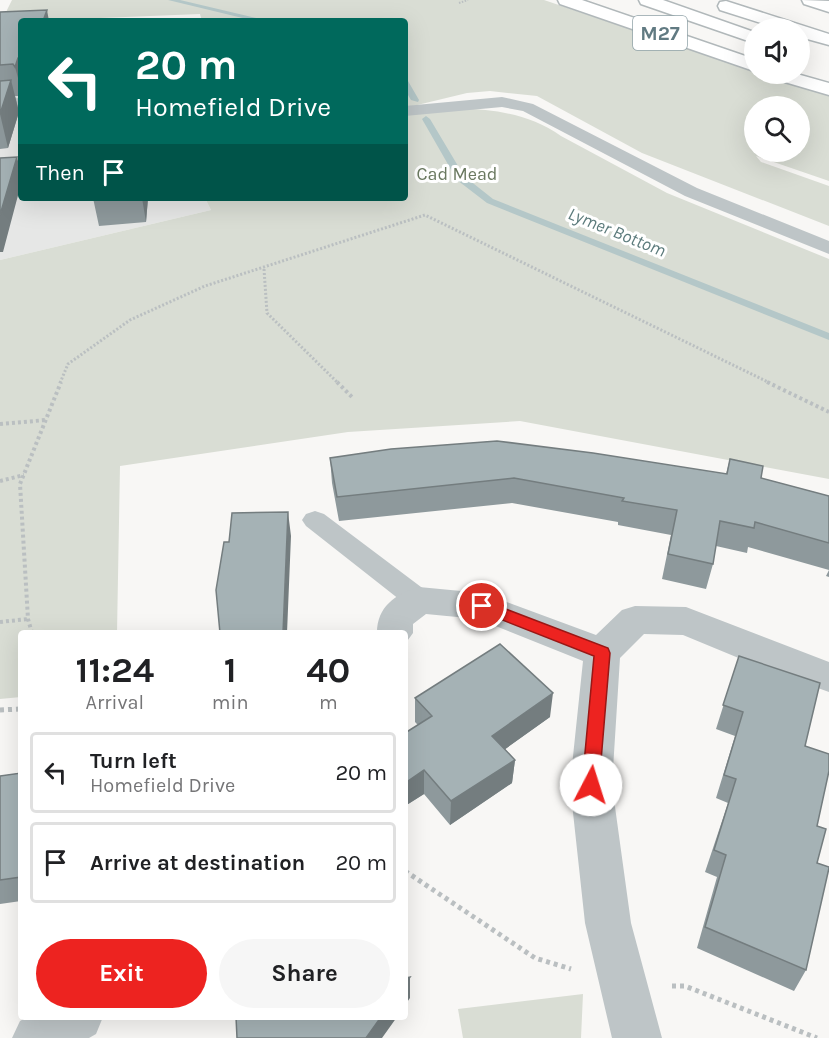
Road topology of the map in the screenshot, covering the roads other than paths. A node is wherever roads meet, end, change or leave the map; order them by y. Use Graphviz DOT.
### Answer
graph roads {
  1 [pos="566,0"];
  2 [pos="647,0"];
  3 [pos="708,0"];
  4 [pos="810,0"];
  5 [pos="829,7"];
  6 [pos="763,18"];
  7 [pos="810,33"];
  8 [pos="744,34"];
  9 [pos="829,40"];
  10 [pos="744,62"];
  11 [pos="810,83"];
  12 [pos="829,89"];
  13 [pos="18,104"];
  14 [pos="0,105"];
  15 [pos="408,111"];
  16 [pos="18,170"];
  17 [pos="0,172"];
  18 [pos="829,248"];
  19 [pos="315,520"];
  20 [pos="420,600"];
  21 [pos="395,630"];
  22 [pos="602,653"];
  23 [pos="829,677"];
  24 [pos="73,1020"];
  25 [pos="37,1038"];
  26 [pos="637,1038"];
  1 -- 10 [label="highway, M27"];
  2 -- 8 [label="highway, M27"];
  3 -- 6 [label="highway, M27"];
  4 -- 5 [label="highway"];
  7 -- 9 [label="highway"];
  11 -- 12 [label="highway"];
  13 -- 14 [label="street"];
  15 -- 18 [label="lane"];
  16 -- 17 [label="street"];
  19 -- 20 [label="lane"];
  20 -- 21 [label="street"];
  20 -- 22 [label="street"];
  22 -- 23 [label="street"];
  22 -- 26 [label="street"];
  24 -- 25 [label="street"];
}
